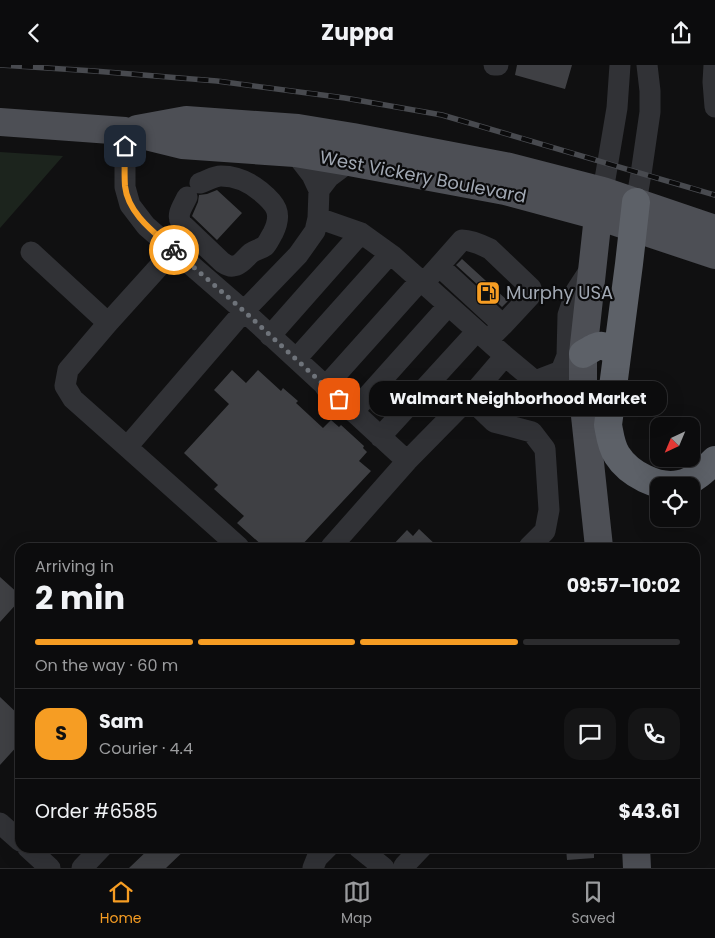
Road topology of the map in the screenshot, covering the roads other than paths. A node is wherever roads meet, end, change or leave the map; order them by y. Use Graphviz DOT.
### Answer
graph roads {
  1 [pos="494,65"];
  2 [pos="498,65"];
  3 [pos="620,65"];
  4 [pos="647,65"];
  5 [pos="714,65"];
  6 [pos="715,107"];
  7 [pos="0,122"];
  8 [pos="125,131"];
  9 [pos="295,153"];
  10 [pos="349,162"];
  11 [pos="319,190"];
  12 [pos="600,204"];
  13 [pos="634,215"];
  14 [pos="318,218"];
  15 [pos="715,229"];
  16 [pos="360,233"];
  17 [pos="265,245"];
  18 [pos="174,251"];
  19 [pos="31,252"];
  20 [pos="390,255"];
  21 [pos="715,255"];
  22 [pos="225,264"];
  23 [pos="593,264"];
  24 [pos="288,265"];
  25 [pos="439,266"];
  26 [pos="209,281"];
  27 [pos="422,282"];
  28 [pos="448,306"];
  29 [pos="244,311"];
  30 [pos="108,323"];
  31 [pos="503,325"];
  32 [pos="270,336"];
  33 [pos="482,336"];
  34 [pos="583,354"];
  35 [pos="617,354"];
  36 [pos="505,356"];
  37 [pos="296,359"];
  38 [pos="535,381"];
  39 [pos="325,387"];
  40 [pos="469,397"];
  41 [pos="583,397"];
  42 [pos="353,412"];
  43 [pos="380,437"];
  44 [pos="127,447"];
  45 [pos="715,460"];
  46 [pos="407,461"];
  47 [pos="235,543"];
  48 [pos="335,543"];
  49 [pos="532,543"];
  50 [pos="599,543"];
  51 [pos="0,823"];
  52 [pos="15,836"];
  53 [pos="34,853"];
  54 [pos="96,853"];
  55 [pos="321,853"];
  56 [pos="369,853"];
  57 [pos="414,853"];
  58 [pos="636,853"];
  59 [pos="394,867"];
  60 [pos="50,868"];
  61 [pos="82,868"];
  62 [pos="312,868"];
  63 [pos="637,868"];
  1 -- 2 [label="street"];
  3 -- 12 [label="street"];
  4 -- 13 [label="street"];
  5 -- 6 [label="street"];
  7 -- 8 [label="main road, West Vickery Boulevard"];
  8 -- 9 [label="main road, West Vickery Boulevard"];
  8 -- 12 [label="main road, West Vickery Boulevard"];
  8 -- 18 [label="street"];
  9 -- 10 [label="main road, West Vickery Boulevard"];
  9 -- 11 [label="street"];
  10 -- 11 [label="street"];
  10 -- 12 [label="main road, West Vickery Boulevard"];
  11 -- 14 [label="street"];
  12 -- 13 [label="main road, West Vickery Boulevard"];
  12 -- 23 [label="main road"];
  13 -- 15 [label="main road, West Vickery Boulevard"];
  13 -- 21 [label="main road, West Vickery Boulevard"];
  13 -- 35 [label="highway"];
  14 -- 16 [label="street"];
  14 -- 24 [label="street"];
  16 -- 20 [label="street"];
  16 -- 32 [label="street"];
  17 -- 22 [label="street"];
  17 -- 22 [label="street"];
  17 -- 24 [label="street"];
  18 -- 26 [label="street"];
  18 -- 30 [label="street"];
  19 -- 30 [label="street"];
  20 -- 27 [label="street"];
  20 -- 37 [label="street"];
  22 -- 26 [label="street"];
  23 -- 34 [label="main road"];
  23 -- 38 [label="street"];
  24 -- 29 [label="street"];
  25 -- 27 [label="street"];
  25 -- 31 [label="street"];
  25 -- 31 [label="street"];
  26 -- 29 [label="street"];
  27 -- 28 [label="street"];
  27 -- 39 [label="street"];
  28 -- 33 [label="street"];
  28 -- 42 [label="street"];
  29 -- 32 [label="street"];
  29 -- 44 [label="street"];
  30 -- 44 [label="street"];
  31 -- 33 [label="street"];
  32 -- 37 [label="street"];
  33 -- 36 [label="street"];
  33 -- 43 [label="street"];
  34 -- 35 [label="highway"];
  34 -- 41 [label="main road"];
  35 -- 45 [label="highway"];
  36 -- 38 [label="street"];
  36 -- 40 [label="street"];
  37 -- 39 [label="street"];
  38 -- 41 [label="street"];
  39 -- 42 [label="street"];
  40 -- 46 [label="street"];
  40 -- 49 [label="street"];
  41 -- 50 [label="main road"];
  42 -- 43 [label="street"];
  43 -- 46 [label="street"];
  44 -- 47 [label="street"];
  46 -- 48 [label="street"];
  51 -- 52 [label="street"];
  53 -- 60 [label="street"];
  54 -- 61 [label="street"];
  55 -- 62 [label="street"];
  56 -- 59 [label="street"];
  57 -- 59 [label="street"];
  58 -- 63 [label="main road"];
}
